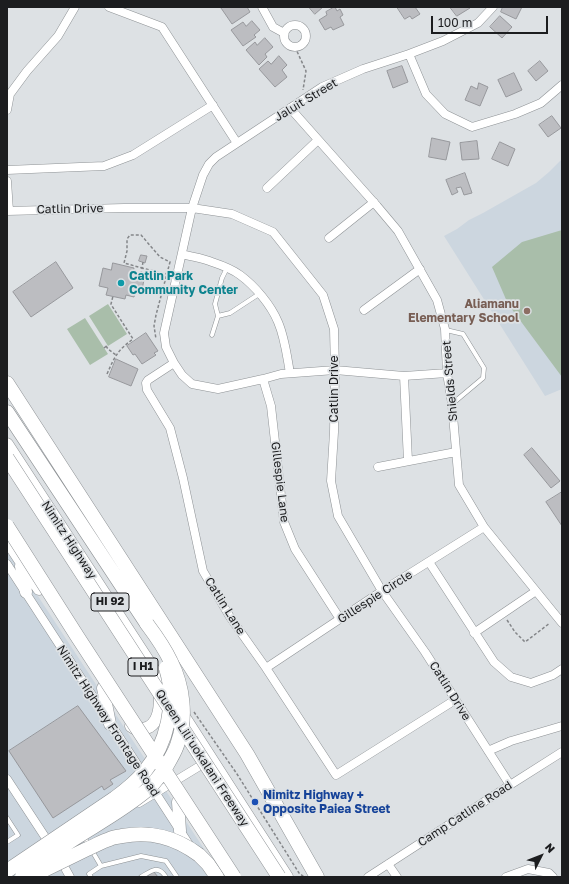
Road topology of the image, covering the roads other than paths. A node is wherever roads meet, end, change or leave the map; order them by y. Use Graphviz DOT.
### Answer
graph roads {
  1 [pos="75,7"];
  2 [pos="109,7"];
  3 [pos="262,7"];
  4 [pos="493,7"];
  5 [pos="284,33"];
  6 [pos="409,54"];
  7 [pos="562,85"];
  8 [pos="213,105"];
  9 [pos="290,108"];
  10 [pos="7,110"];
  11 [pos="318,140"];
  12 [pos="237,143"];
  13 [pos="7,170"];
  14 [pos="7,181"];
  15 [pos="267,188"];
  16 [pos="374,202"];
  17 [pos="192,208"];
  18 [pos="8,211"];
  19 [pos="329,238"];
  20 [pos="182,254"];
  21 [pos="227,268"];
  22 [pos="420,269"];
  23 [pos="259,294"];
  24 [pos="364,310"];
  25 [pos="218,316"];
  26 [pos="445,330"];
  27 [pos="212,335"];
  28 [pos="174,363"];
  29 [pos="335,370"];
  30 [pos="290,373"];
  31 [pos="447,373"];
  32 [pos="404,376"];
  33 [pos="263,379"];
  34 [pos="7,383"];
  35 [pos="452,404"];
  36 [pos="7,412"];
  37 [pos="7,444"];
  38 [pos="456,452"];
  39 [pos="7,458"];
  40 [pos="408,461"];
  41 [pos="378,467"];
  42 [pos="7,526"];
  43 [pos="484,527"];
  44 [pos="7,540"];
  45 [pos="21,561"];
  46 [pos="429,562"];
  47 [pos="7,564"];
  48 [pos="382,591"];
  49 [pos="536,591"];
  50 [pos="26,592"];
  51 [pos="340,619"];
  52 [pos="562,623"];
  53 [pos="147,624"];
  54 [pos="474,634"];
  55 [pos="266,668"];
  56 [pos="562,669"];
  57 [pos="159,678"];
  58 [pos="103,688"];
  59 [pos="455,700"];
  60 [pos="123,718"];
  61 [pos="110,724"];
  62 [pos="562,726"];
  63 [pos="488,751"];
  64 [pos="562,752"];
  65 [pos="212,758"];
  66 [pos="7,779"];
  67 [pos="510,784"];
  68 [pos="167,786"];
  69 [pos="156,794"];
  70 [pos="178,802"];
  71 [pos="7,818"];
  72 [pos="180,831"];
  73 [pos="84,837"];
  74 [pos="7,842"];
  75 [pos="56,853"];
  76 [pos="388,864"];
  77 [pos="101,866"];
  78 [pos="7,871"];
  79 [pos="286,876"];
  80 [pos="21,877"];
  81 [pos="28,877"];
  82 [pos="70,877"];
  83 [pos="91,877"];
  84 [pos="141,877"];
  85 [pos="166,877"];
  86 [pos="177,877"];
  87 [pos="210,877"];
  88 [pos="217,877"];
  89 [pos="229,877"];
  90 [pos="234,877"];
  91 [pos="317,877"];
  92 [pos="368,877"];
  93 [pos="397,877"];
  94 [pos="506,877"];
  95 [pos="553,877"];
  1 -- 10 [label="street"];
  2 -- 8 [label="street"];
  3 -- 5 [label="street"];
  4 -- 6 [label="street, Jaluit Street"];
  5 -- 5 [label="street"];
  6 -- 7 [label="street"];
  6 -- 9 [label="street, Jaluit Street"];
  8 -- 12 [label="street"];
  8 -- 13 [label="street"];
  9 -- 11 [label="street, Shields Street"];
  9 -- 12 [label="street, Jaluit Street"];
  11 -- 15 [label="street"];
  11 -- 16 [label="street, Shields Street"];
  12 -- 17 [label="street, Jaluit Street"];
  14 -- 18 [label="street"];
  16 -- 19 [label="street"];
  16 -- 22 [label="street, Shields Street"];
  17 -- 18 [label="street, Catlin Drive"];
  17 -- 20 [label="street, Jaluit Street"];
  17 -- 29 [label="street, Catlin Drive"];
  20 -- 21 [label="street"];
  20 -- 28 [label="street, Jaluit Street"];
  21 -- 23 [label="street"];
  21 -- 25 [label="lane"];
  22 -- 24 [label="street"];
  22 -- 26 [label="street, Shields Street"];
  23 -- 25 [label="lane"];
  23 -- 30 [label="street"];
  25 -- 27 [label="lane"];
  26 -- 31 [label="street, Shields Street"];
  26 -- 35 [label="lane"];
  28 -- 33 [label="street, Jaluit Street"];
  28 -- 55 [label="street, Catlin Lane"];
  29 -- 30 [label="street, Jaluit Street"];
  29 -- 32 [label="street, Jaluit Street"];
  29 -- 48 [label="street, Catlin Drive"];
  30 -- 33 [label="street, Jaluit Street"];
  31 -- 32 [label="street, Jaluit Street"];
  31 -- 35 [label="street, Shields Street"];
  32 -- 40 [label="street"];
  33 -- 51 [label="street, Gillespie Lane"];
  34 -- 91 [label="highway"];
  35 -- 38 [label="street, Shields Street"];
  36 -- 53 [label="highway"];
  37 -- 57 [label="main road, Nimitz Highway / HI 92"];
  38 -- 40 [label="street"];
  38 -- 43 [label="street, Shields Street"];
  39 -- 79 [label="highway, Queen Liliʻuokalani Freeway / I H1, bridge"];
  40 -- 41 [label="street"];
  42 -- 90 [label="highway, bridge"];
  43 -- 46 [label="street, Gillespie Circle"];
  43 -- 49 [label="street, Shields Street"];
  44 -- 45 [label="main road"];
  45 -- 50 [label="main road"];
  45 -- 58 [label="main road"];
  46 -- 48 [label="street, Gillespie Circle"];
  46 -- 54 [label="street"];
  47 -- 50 [label="street, Nimitz Highway Frontage Road"];
  48 -- 51 [label="street, Gillespie Circle"];
  48 -- 59 [label="street, Catlin Drive"];
  49 -- 52 [label="street, Shields Street"];
  49 -- 54 [label="street"];
  50 -- 61 [label="street, Nimitz Highway Frontage Road"];
  51 -- 55 [label="street, Gillespie Circle"];
  53 -- 78 [label="highway, bridge"];
  53 -- 80 [label="highway, bridge"];
  54 -- 56 [label="street"];
  55 -- 59 [label="street, Catlin Lane"];
  57 -- 60 [label="main road"];
  57 -- 65 [label="main road, Nimitz Highway / HI 92"];
  58 -- 60 [label="main road"];
  58 -- 61 [label="main road"];
  59 -- 63 [label="street, Catlin Drive"];
  60 -- 68 [label="main road"];
  61 -- 69 [label="street, Nimitz Highway Frontage Road"];
  62 -- 63 [label="street"];
  63 -- 67 [label="street, Catlin Drive"];
  64 -- 67 [label="street, Camp Catline Road"];
  65 -- 68 [label="street"];
  65 -- 79 [label="main road, Nimitz Highway / HI 92"];
  66 -- 75 [label="street"];
  67 -- 76 [label="street, Camp Catline Road"];
  68 -- 69 [label="street"];
  68 -- 70 [label="main road"];
  69 -- 72 [label="street, Nimitz Highway Frontage Road"];
  69 -- 73 [label="street"];
  70 -- 72 [label="main road"];
  70 -- 89 [label="main road"];
  71 -- 74 [label="lane"];
  72 -- 87 [label="street, Nimitz Highway Frontage Road"];
  73 -- 75 [label="street"];
  73 -- 77 [label="lane"];
  75 -- 80 [label="street"];
  75 -- 82 [label="street"];
  76 -- 92 [label="street, Camp Catline Road"];
  76 -- 93 [label="street"];
  77 -- 83 [label="lane"];
  77 -- 86 [label="lane"];
  81 -- 88 [label="highway, bridge"];
  84 -- 85 [label="lane"];
  94 -- 95 [label="street"];
}
